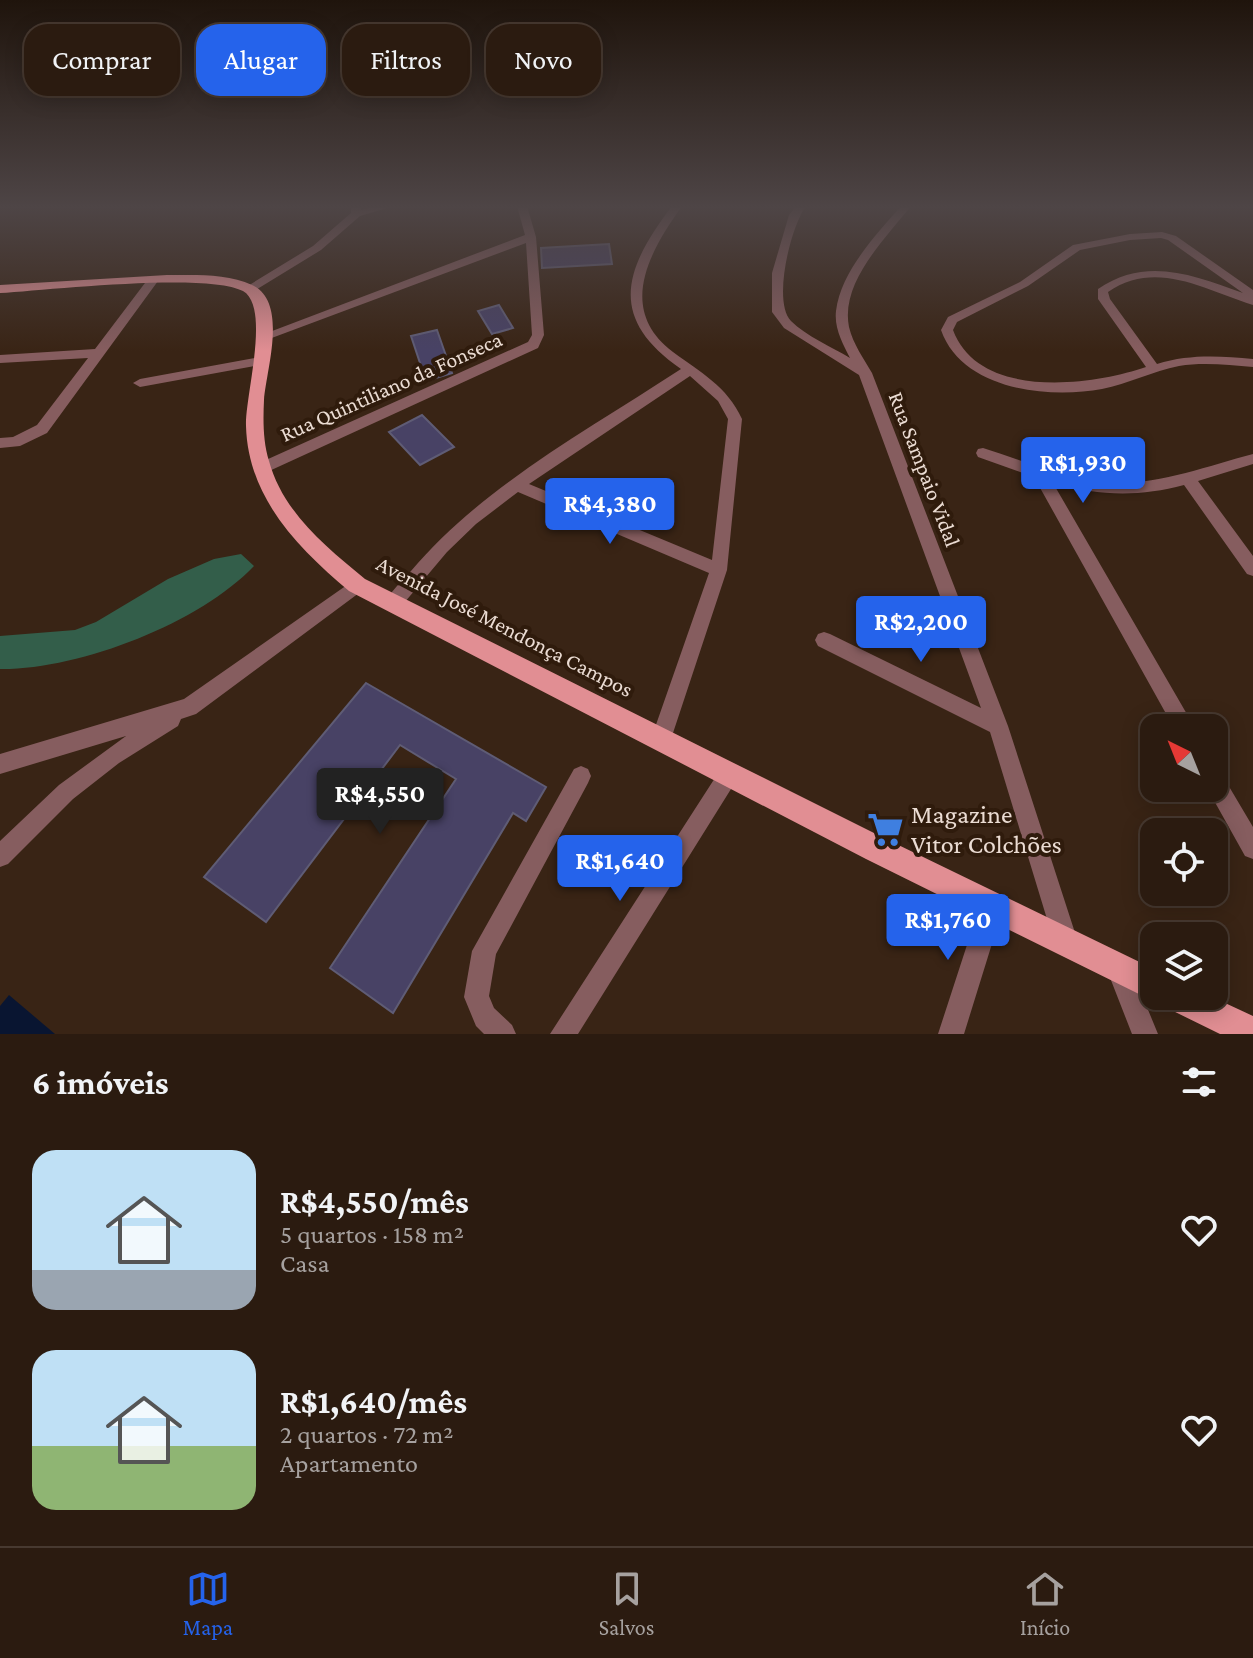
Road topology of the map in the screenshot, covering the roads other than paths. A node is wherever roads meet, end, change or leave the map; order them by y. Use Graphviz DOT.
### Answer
graph roads {
  1 [pos="307,254"];
  2 [pos="485,254"];
  3 [pos="532,254"];
  4 [pos="647,254"];
  5 [pos="783,254"];
  6 [pos="869,254"];
  7 [pos="1067,254"];
  8 [pos="1195,254"];
  9 [pos="152,281"];
  10 [pos="0,289"];
  11 [pos="250,289"];
  12 [pos="1253,295"];
  13 [pos="1253,301"];
  14 [pos="265,336"];
  15 [pos="97,353"];
  16 [pos="0,359"];
  17 [pos="260,361"];
  18 [pos="1253,363"];
  19 [pos="691,369"];
  20 [pos="1154,369"];
  21 [pos="865,373"];
  22 [pos="140,383"];
  23 [pos="0,443"];
  24 [pos="983,453"];
  25 [pos="1253,459"];
  26 [pos="262,468"];
  27 [pos="1039,472"];
  28 [pos="1187,477"];
  29 [pos="516,485"];
  30 [pos="1253,569"];
  31 [pos="719,570"];
  32 [pos="357,585"];
  33 [pos="393,604"];
  34 [pos="824,640"];
  35 [pos="189,707"];
  36 [pos="1177,714"];
  37 [pos="998,726"];
  38 [pos="661,739"];
  39 [pos="0,764"];
  40 [pos="729,774"];
  41 [pos="581,776"];
  42 [pos="1227,802"];
  43 [pos="1253,848"];
  44 [pos="0,856"];
  45 [pos="992,905"];
  46 [pos="1067,944"];
  47 [pos="1119,969"];
  48 [pos="1140,979"];
  49 [pos="1205,1010"];
  50 [pos="1253,1033"];
  51 [pos="503,1034"];
  52 [pos="563,1034"];
  53 [pos="951,1034"];
  54 [pos="1145,1034"];
  1 -- 11 [label="street"];
  2 -- 14 [label="street"];
  3 -- 26 [label="street, Rua Quintiliano da Fonseca"];
  4 -- 19 [label="street"];
  5 -- 21 [label="street"];
  6 -- 21 [label="street, Rua Sampaio Vidal"];
  7 -- 20 [label="street"];
  8 -- 12 [label="street"];
  9 -- 10 [label="main road"];
  9 -- 11 [label="main road"];
  9 -- 15 [label="street"];
  11 -- 14 [label="main road, Avenida José Mendonça Campos"];
  13 -- 20 [label="street"];
  14 -- 17 [label="main road, Avenida José Mendonça Campos"];
  15 -- 16 [label="street"];
  15 -- 23 [label="street"];
  17 -- 22 [label="street"];
  17 -- 26 [label="main road, Avenida José Mendonça Campos"];
  18 -- 20 [label="street"];
  19 -- 29 [label="street"];
  19 -- 31 [label="street"];
  21 -- 37 [label="street, Rua Sampaio Vidal"];
  24 -- 27 [label="street"];
  25 -- 28 [label="street"];
  26 -- 32 [label="main road, Avenida José Mendonça Campos"];
  27 -- 28 [label="street"];
  27 -- 36 [label="street"];
  28 -- 30 [label="street"];
  29 -- 31 [label="street"];
  29 -- 33 [label="street"];
  31 -- 38 [label="street"];
  32 -- 33 [label="main road, Avenida José Mendonça Campos"];
  32 -- 35 [label="street"];
  33 -- 38 [label="main road, Avenida José Mendonça Campos"];
  34 -- 37 [label="street"];
  35 -- 39 [label="street"];
  35 -- 44 [label="street"];
  37 -- 46 [label="street, Rua Sampaio Vidal"];
  38 -- 40 [label="main road, Avenida José Mendonça Campos"];
  40 -- 45 [label="main road, Avenida José Mendonça Campos"];
  40 -- 52 [label="street"];
  41 -- 51 [label="street"];
  42 -- 43 [label="street"];
  45 -- 46 [label="main road, Avenida José Mendonça Campos"];
  45 -- 53 [label="street"];
  46 -- 47 [label="main road, Avenida José Mendonça Campos"];
  47 -- 48 [label="main road, Avenida José Mendonça Campos"];
  47 -- 54 [label="street"];
  49 -- 50 [label="main road"];
}
